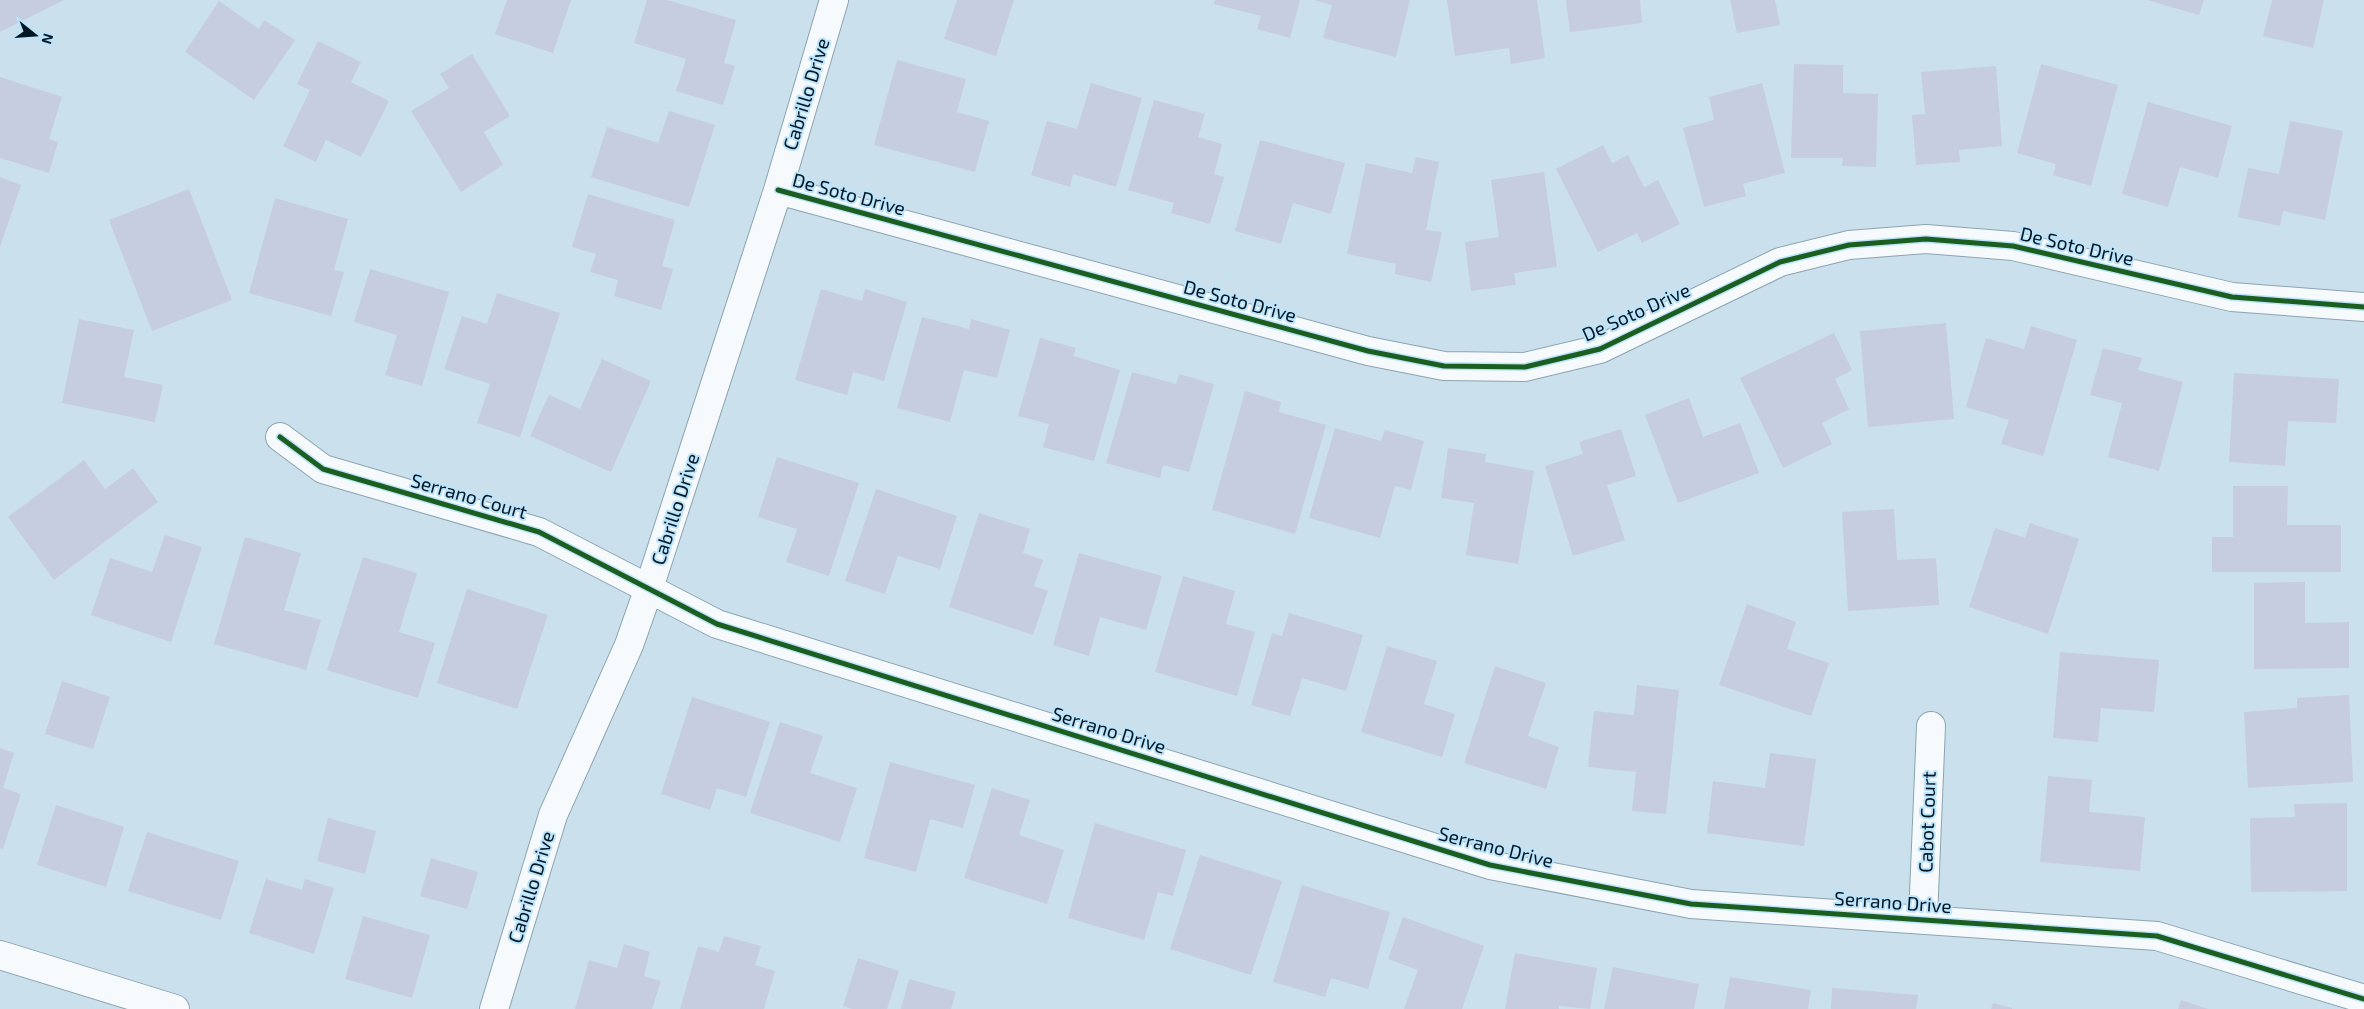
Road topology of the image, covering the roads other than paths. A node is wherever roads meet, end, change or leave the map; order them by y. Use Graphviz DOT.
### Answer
graph roads {
  1 [pos="834,0"];
  2 [pos="778,190"];
  3 [pos="2364,306"];
  4 [pos="280,437"];
  5 [pos="649,588"];
  6 [pos="1931,726"];
  7 [pos="1923,918"];
  8 [pos="0,955"];
  9 [pos="2364,999"];
  10 [pos="175,1009"];
  11 [pos="494,1009"];
  1 -- 2 [label="street, Cabrillo Drive"];
  2 -- 3 [label="street, De Soto Drive"];
  2 -- 5 [label="street, Cabrillo Drive"];
  4 -- 5 [label="street, Serrano Court"];
  5 -- 7 [label="street, Serrano Drive"];
  5 -- 11 [label="street, Cabrillo Drive"];
  6 -- 7 [label="street, Cabot Court"];
  7 -- 9 [label="street, Serrano Drive"];
  8 -- 10 [label="street"];
}
